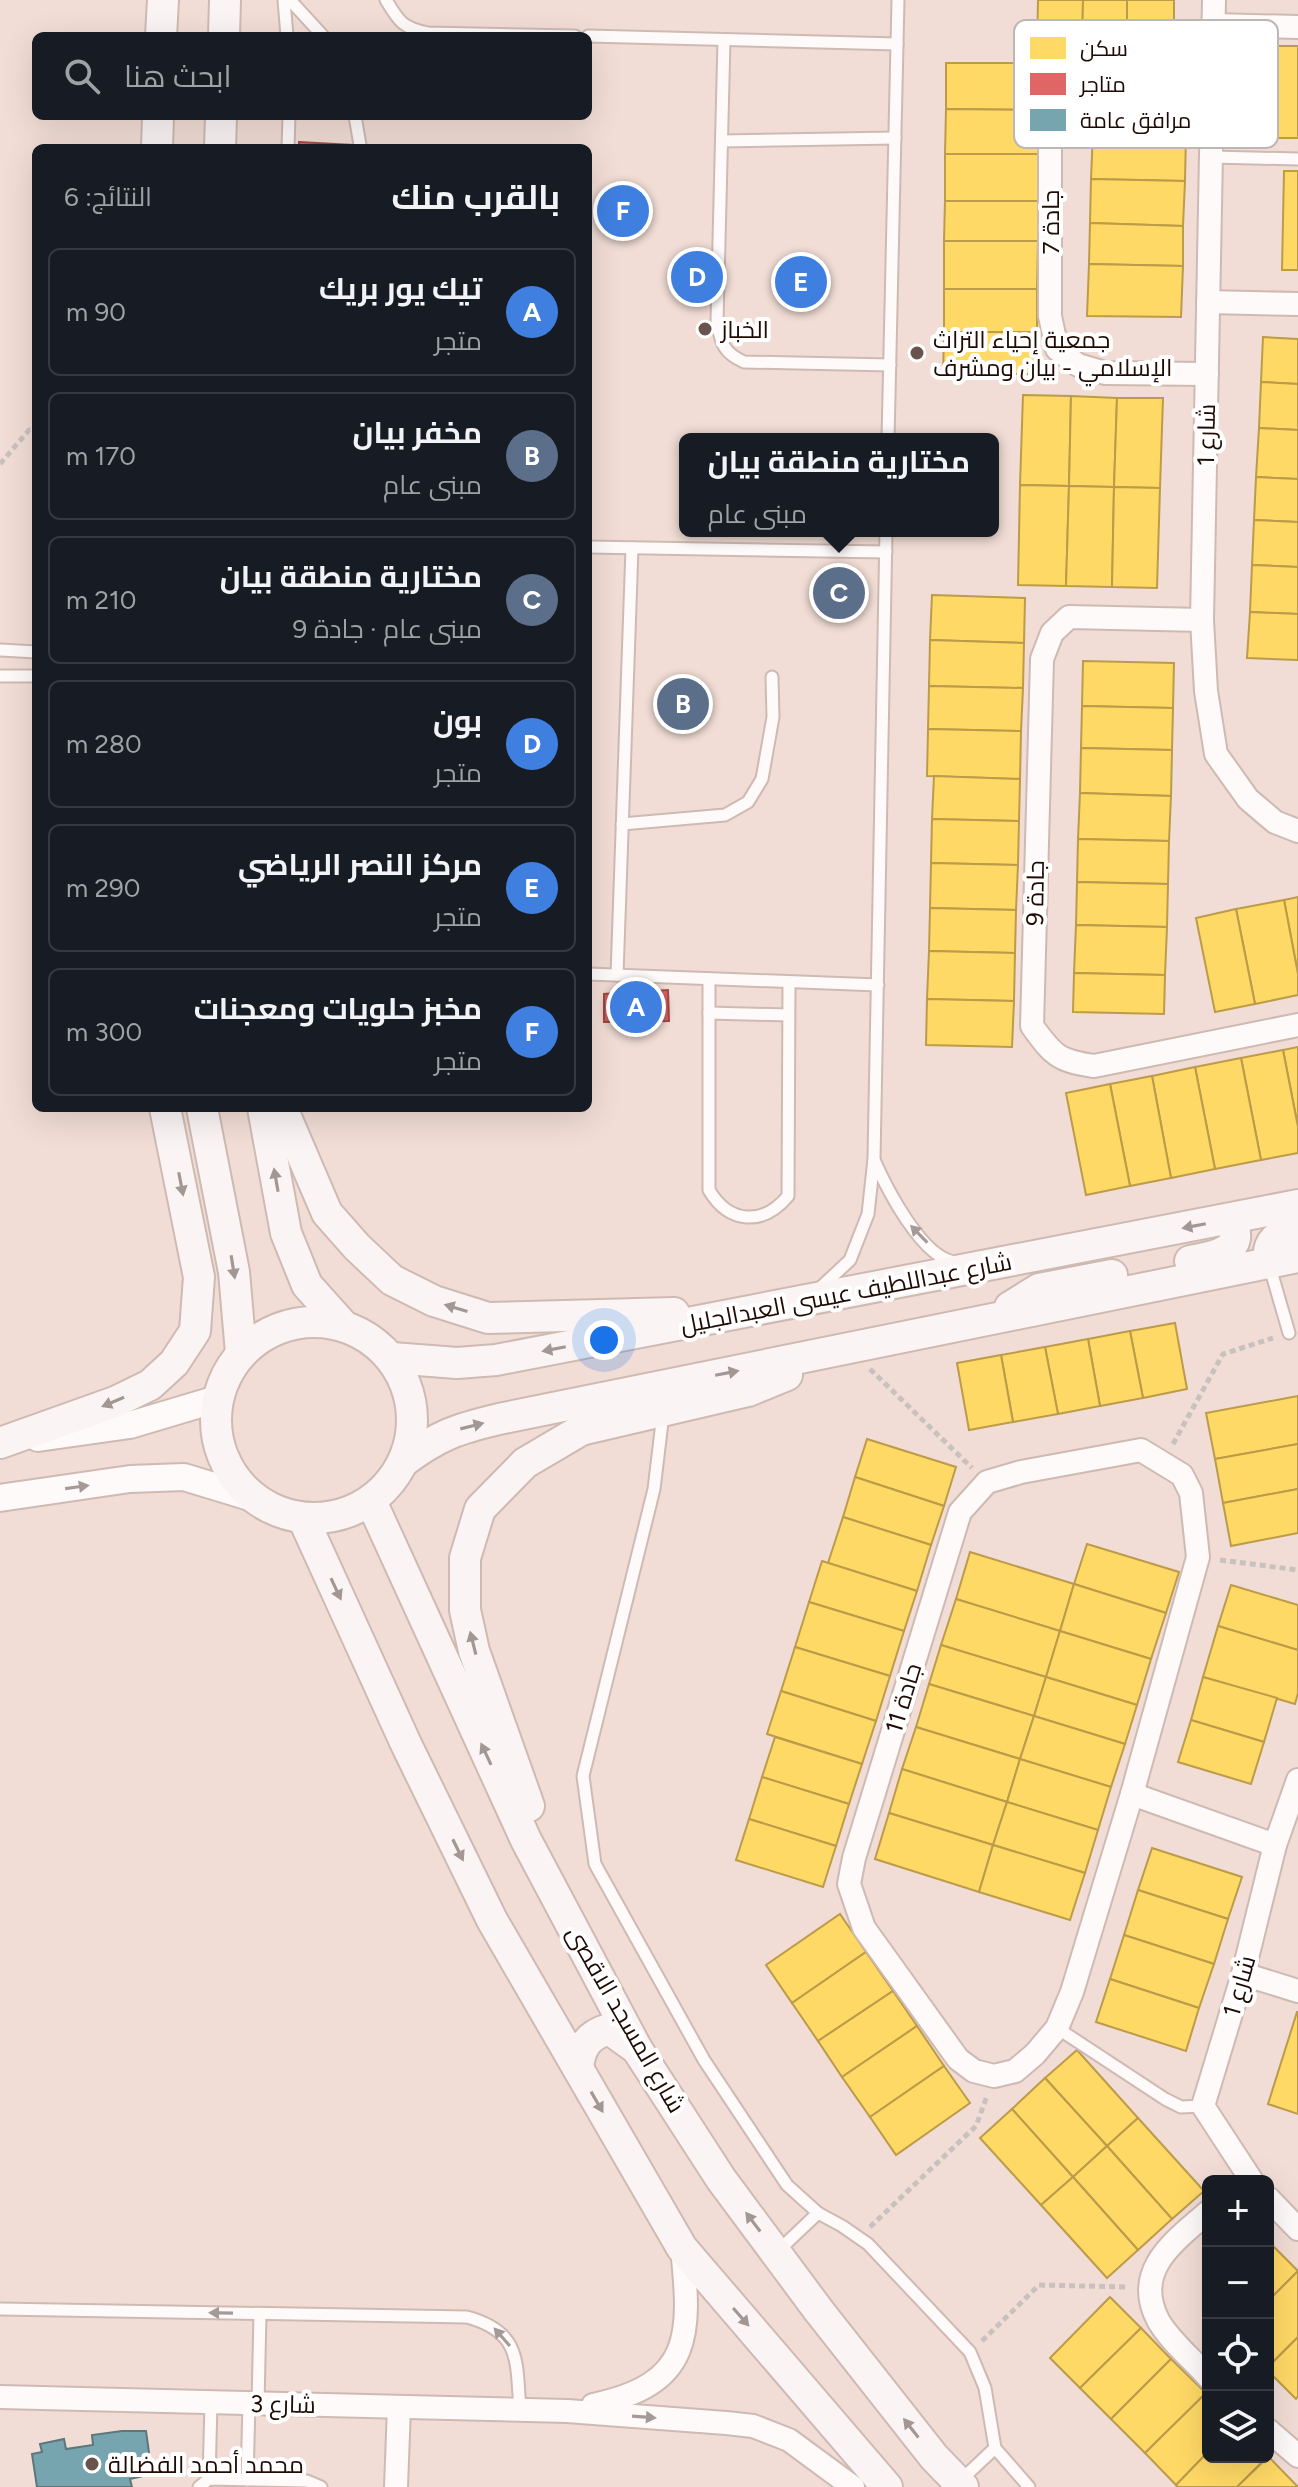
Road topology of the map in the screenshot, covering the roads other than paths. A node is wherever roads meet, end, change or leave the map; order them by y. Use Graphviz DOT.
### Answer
graph roads {
  1 [pos="163,0"];
  2 [pos="225,0"];
  3 [pos="284,0"];
  4 [pos="290,0"];
  5 [pos="386,0"];
  6 [pos="898,0"];
  7 [pos="1214,0"];
  8 [pos="1213,20"];
  9 [pos="1278,27"];
  10 [pos="1298,27"];
  11 [pos="161,32"];
  12 [pos="224,32"];
  13 [pos="287,32"];
  14 [pos="319,32"];
  15 [pos="423,32"];
  16 [pos="592,36"];
  17 [pos="724,40"];
  18 [pos="897,44"];
  19 [pos="158,120"];
  20 [pos="221,120"];
  21 [pos="289,120"];
  22 [pos="356,120"];
  23 [pos="895,138"];
  24 [pos="722,141"];
  25 [pos="157,144"];
  26 [pos="220,144"];
  27 [pos="288,144"];
  28 [pos="360,144"];
  29 [pos="1050,148"];
  30 [pos="1211,148"];
  31 [pos="1211,157"];
  32 [pos="1298,159"];
  33 [pos="1208,302"];
  34 [pos="1298,304"];
  35 [pos="890,365"];
  36 [pos="1207,374"];
  37 [pos="888,433"];
  38 [pos="886,537"];
  39 [pos="592,547"];
  40 [pos="632,548"];
  41 [pos="886,552"];
  42 [pos="1202,620"];
  43 [pos="0,649"];
  44 [pos="32,652"];
  45 [pos="0,663"];
  46 [pos="0,676"];
  47 [pos="32,676"];
  48 [pos="772,677"];
  49 [pos="622,824"];
  50 [pos="1298,831"];
  51 [pos="592,974"];
  52 [pos="617,975"];
  53 [pos="709,979"];
  54 [pos="789,982"];
  55 [pos="878,985"];
  56 [pos="709,1013"];
  57 [pos="788,1015"];
  58 [pos="1298,1025"];
  59 [pos="166,1112"];
  60 [pos="203,1112"];
  61 [pos="264,1112"];
  62 [pos="284,1112"];
  63 [pos="874,1159"];
  64 [pos="1298,1205"];
  65 [pos="1229,1219"];
  66 [pos="1298,1230"];
  67 [pos="1283,1260"];
  68 [pos="986,1266"];
  69 [pos="807,1300"];
  70 [pos="728,1317"];
  71 [pos="999,1319"];
  72 [pos="342,1324"];
  73 [pos="1289,1333"];
  74 [pos="850,1349"];
  75 [pos="241,1353"];
  76 [pos="392,1358"];
  77 [pos="217,1399"];
  78 [pos="663,1410"];
  79 [pos="0,1443"];
  80 [pos="404,1461"];
  81 [pos="0,1498"];
  82 [pos="253,1498"];
  83 [pos="371,1501"];
  84 [pos="303,1518"];
  85 [pos="1298,1780"];
  86 [pos="1132,1794"];
  87 [pos="1275,1845"];
  88 [pos="573,1928"];
  89 [pos="1243,1974"];
  90 [pos="1298,1991"];
  91 [pos="1057,2028"];
  92 [pos="637,2049"];
  93 [pos="578,2068"];
  94 [pos="1203,2106"];
  95 [pos="1244,2175"];
  96 [pos="1274,2204"];
  97 [pos="818,2213"];
  98 [pos="1202,2218"];
  99 [pos="1298,2229"];
  100 [pos="682,2248"];
  101 [pos="775,2253"];
  102 [pos="0,2309"];
  103 [pos="260,2314"];
  104 [pos="1202,2370"];
  105 [pos="0,2397"];
  106 [pos="211,2403"];
  107 [pos="253,2403"];
  108 [pos="399,2407"];
  109 [pos="520,2410"];
  110 [pos="567,2411"];
  111 [pos="1274,2435"];
  112 [pos="995,2448"];
  113 [pos="1298,2456"];
  114 [pos="209,2479"];
  115 [pos="247,2480"];
  116 [pos="264,2483"];
  117 [pos="961,2485"];
  118 [pos="199,2487"];
  119 [pos="321,2487"];
  120 [pos="396,2487"];
  121 [pos="853,2487"];
  122 [pos="887,2487"];
  123 [pos="1029,2487"];
  1 -- 11 [label="main road"];
  2 -- 12 [label="main road"];
  3 -- 13 [label="lane"];
  4 -- 14 [label="lane"];
  5 -- 15 [label="lane"];
  6 -- 18 [label="lane"];
  7 -- 8 [label="street, شارع 1"];
  9 -- 10 [label="street"];
  16 -- 17 [label="lane"];
  17 -- 18 [label="lane"];
  17 -- 24 [label="lane"];
  18 -- 23 [label="lane"];
  19 -- 25 [label="main road"];
  20 -- 26 [label="main road"];
  21 -- 27 [label="lane"];
  22 -- 28 [label="lane"];
  23 -- 24 [label="lane"];
  23 -- 35 [label="lane"];
  24 -- 35 [label="lane"];
  29 -- 36 [label="street, جادة 7"];
  30 -- 31 [label="street, شارع 1"];
  31 -- 32 [label="lane"];
  31 -- 33 [label="street, شارع 1"];
  33 -- 34 [label="street"];
  33 -- 36 [label="street, شارع 1"];
  35 -- 37 [label="lane"];
  36 -- 42 [label="street, شارع 1"];
  38 -- 41 [label="lane"];
  39 -- 40 [label="lane"];
  40 -- 41 [label="lane"];
  40 -- 49 [label="lane"];
  41 -- 55 [label="lane"];
  42 -- 50 [label="street, شارع 1"];
  42 -- 58 [label="street, جادة 9"];
  43 -- 44 [label="lane"];
  43 -- 45 [label="lane"];
  46 -- 47 [label="lane"];
  48 -- 49 [label="lane"];
  49 -- 52 [label="lane"];
  51 -- 52 [label="lane"];
  52 -- 53 [label="lane"];
  53 -- 54 [label="lane"];
  53 -- 56 [label="lane"];
  54 -- 55 [label="lane"];
  54 -- 57 [label="lane"];
  55 -- 63 [label="lane"];
  56 -- 57 [label="lane"];
  56 -- 57 [label="lane"];
  59 -- 79 [label="main road, one-way"];
  60 -- 75 [label="main road, one-way"];
  72 -- 61 [label="main road, one-way"];
  70 -- 62 [label="main road, one-way"];
  68 -- 63 [label="lane, one-way"];
  63 -- 69 [label="lane"];
  64 -- 65 [label="main road, شارع عبداللطيف عيسى العبدالجليل"];
  65 -- 68 [label="main road, شارع عبداللطيف عيسى العبدالجليل, one-way"];
  65 -- 71 [label="main road"];
  66 -- 67 [label="main road"];
  67 -- 71 [label="main road"];
  67 -- 73 [label="lane"];
  68 -- 69 [label="main road, شارع عبداللطيف عيسى العبدالجليل"];
  69 -- 70 [label="main road, شارع عبداللطيف عيسى العبدالجليل"];
  70 -- 76 [label="main road, شارع عبداللطيف عيسى العبدالجليل, one-way"];
  71 -- 74 [label="main road"];
  72 -- 75 [label="main road"];
  72 -- 76 [label="main road"];
  74 -- 78 [label="main road"];
  80 -- 74 [label="main road, one-way"];
  75 -- 77 [label="main road"];
  76 -- 80 [label="main road"];
  77 -- 79 [label="street"];
  77 -- 82 [label="main road"];
  88 -- 78 [label="main road, one-way"];
  78 -- 97 [label="lane"];
  80 -- 83 [label="main road"];
  81 -- 82 [label="street, one-way"];
  82 -- 84 [label="main road"];
  83 -- 84 [label="main road"];
  88 -- 83 [label="main road, شارع المسجد الاقصى, one-way"];
  84 -- 93 [label="main road, one-way"];
  85 -- 87 [label="street, شارع 1"];
  86 -- 87 [label="street"];
  86 -- 91 [label="street"];
  86 -- 91 [label="street, جادة 11"];
  87 -- 89 [label="street, شارع 1"];
  88 -- 92 [label="main road, شارع المسجد الاقصى"];
  89 -- 90 [label="street"];
  89 -- 94 [label="street, شارع 1"];
  91 -- 94 [label="lane"];
  92 -- 93 [label="main road"];
  101 -- 92 [label="main road, شارع المسجد الاقصى, one-way"];
  93 -- 100 [label="main road, one-way"];
  94 -- 95 [label="street"];
  96 -- 99 [label="street"];
  97 -- 101 [label="lane"];
  97 -- 112 [label="lane"];
  98 -- 104 [label="street"];
  100 -- 110 [label="street, شارع 3"];
  100 -- 122 [label="main road, one-way"];
  117 -- 101 [label="main road, شارع المسجد الاقصى, one-way"];
  103 -- 102 [label="lane, one-way"];
  103 -- 107 [label="lane"];
  109 -- 103 [label="lane, one-way"];
  105 -- 106 [label="street, شارع 3"];
  106 -- 107 [label="street, شارع 3"];
  106 -- 114 [label="lane"];
  107 -- 108 [label="street, شارع 3"];
  107 -- 115 [label="lane"];
  108 -- 109 [label="street, شارع 3"];
  108 -- 120 [label="street"];
  109 -- 110 [label="street, شارع 3"];
  110 -- 121 [label="street, شارع 3, one-way"];
  111 -- 113 [label="street"];
  112 -- 117 [label="lane"];
  112 -- 123 [label="lane"];
  114 -- 115 [label="lane"];
  114 -- 118 [label="lane"];
  115 -- 116 [label="lane"];
  116 -- 119 [label="lane"];
}
